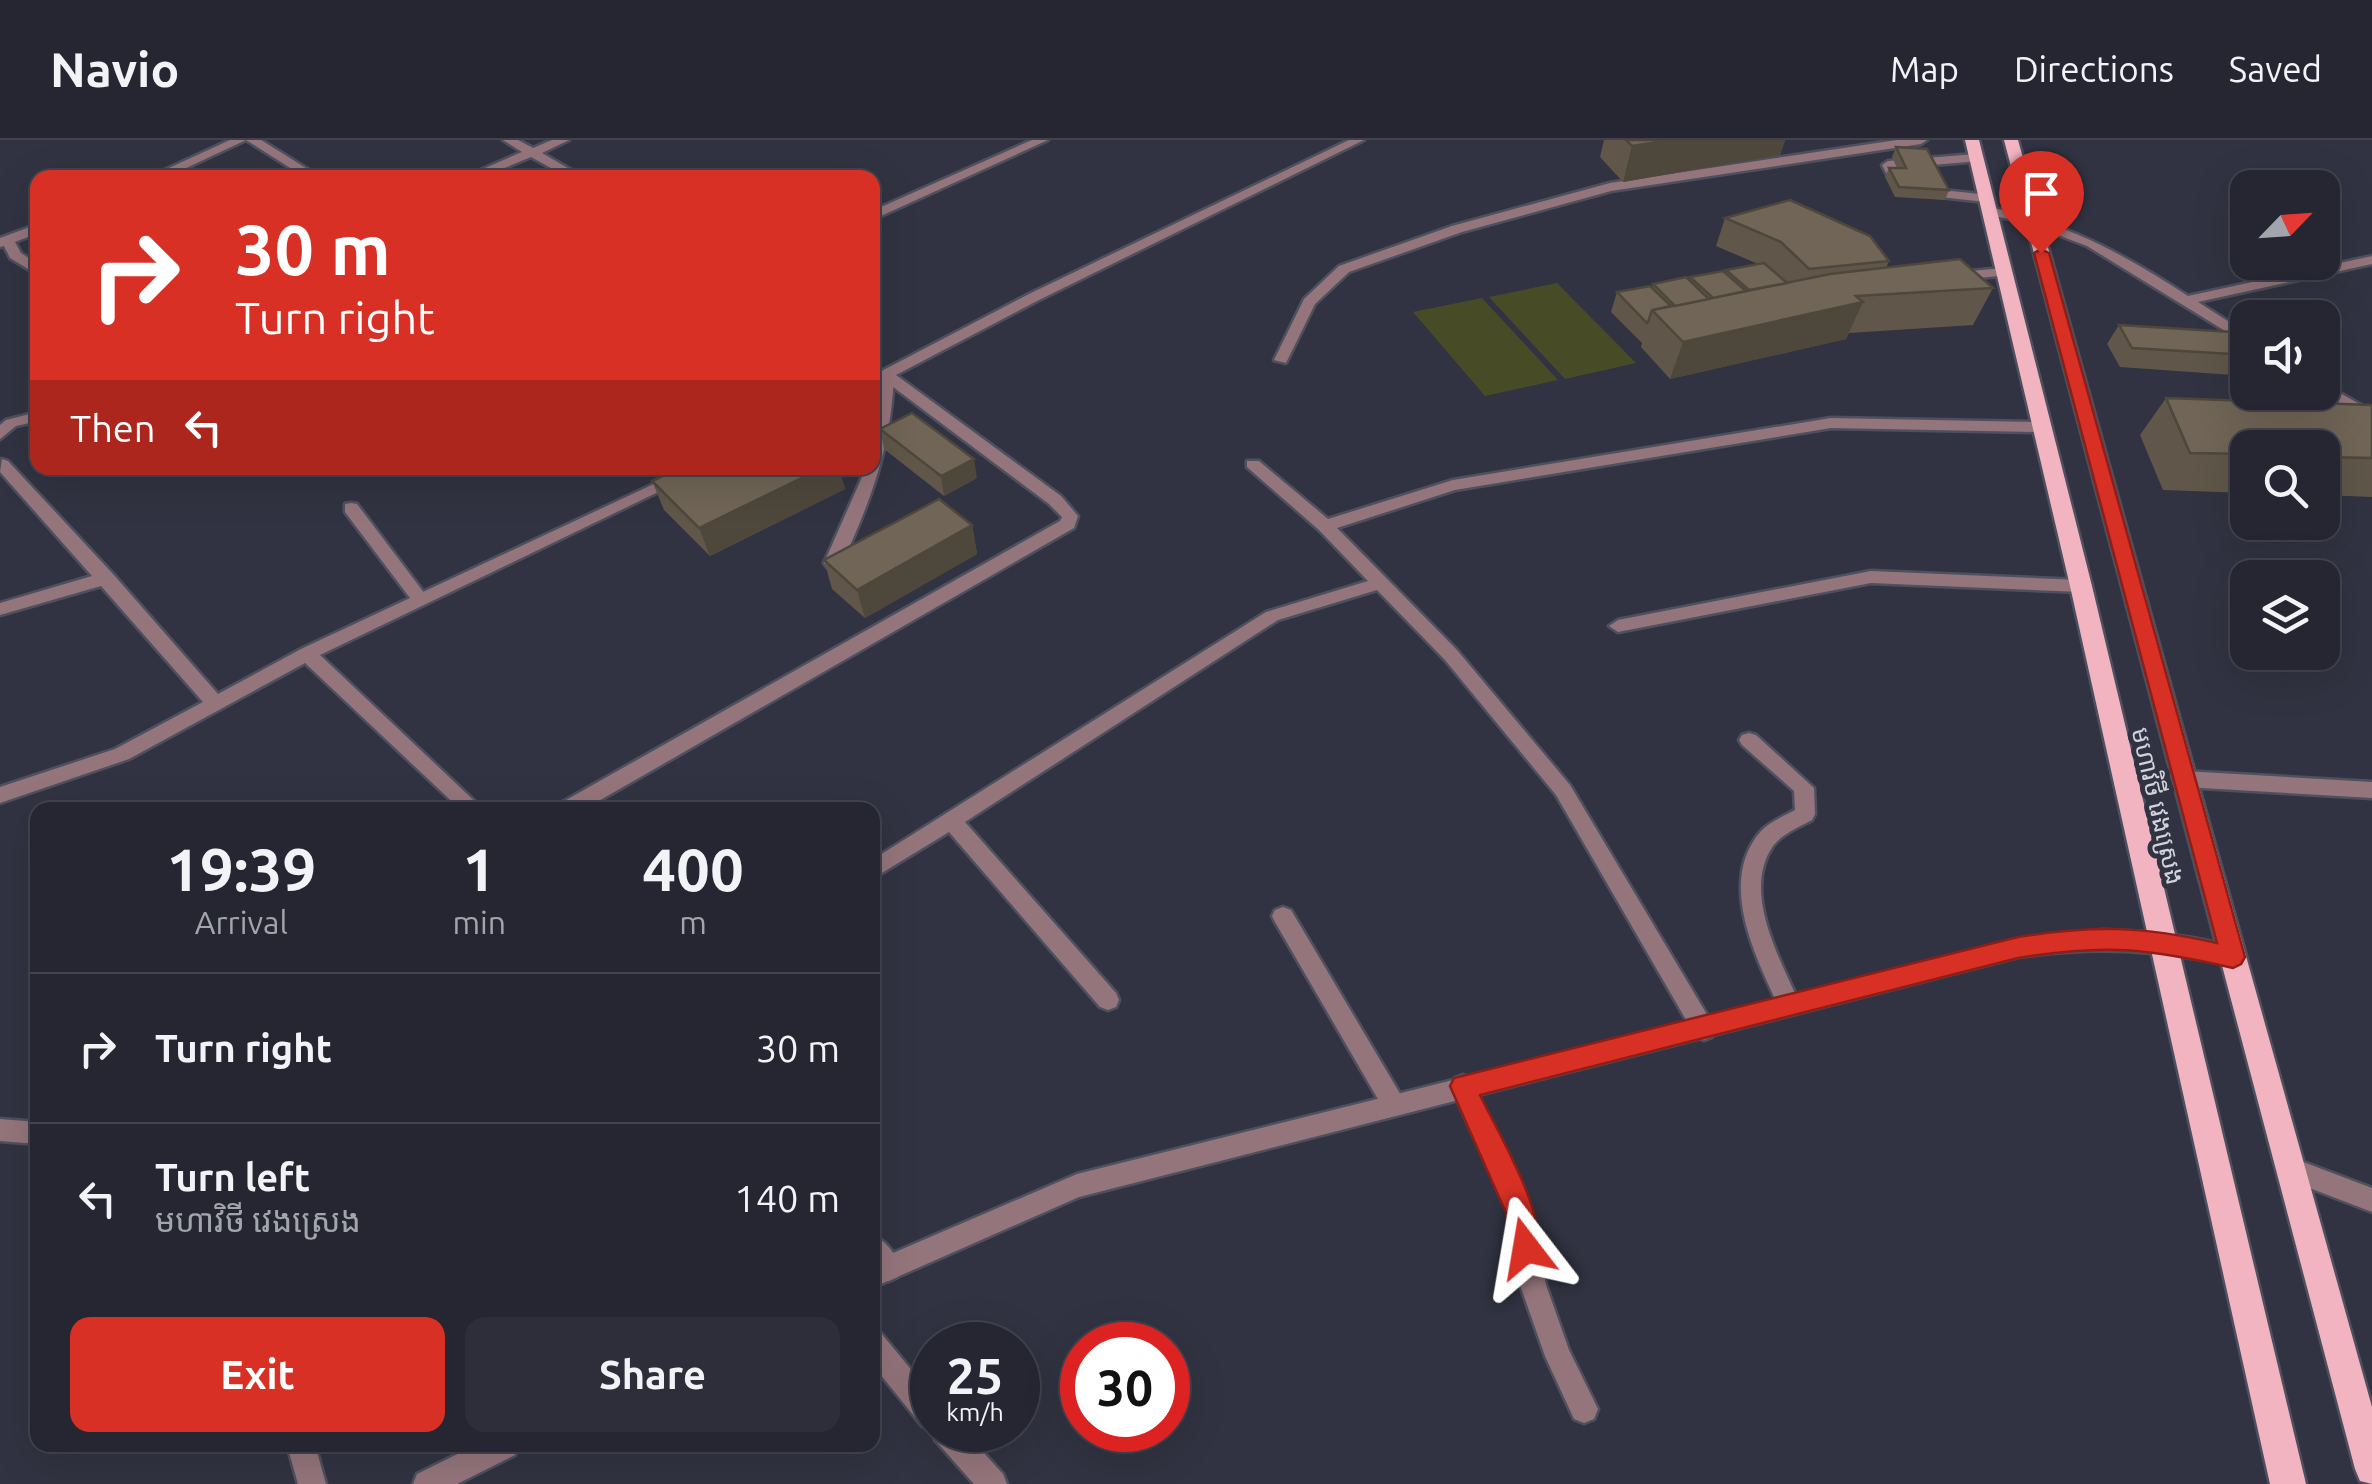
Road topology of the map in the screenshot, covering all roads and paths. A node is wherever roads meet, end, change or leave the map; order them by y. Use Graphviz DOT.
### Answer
graph roads {
  1 [pos="240,140"];
  2 [pos="252,140"];
  3 [pos="509,140"];
  4 [pos="562,140"];
  5 [pos="1042,140"];
  6 [pos="1358,140"];
  7 [pos="1921,140"];
  8 [pos="2011,140"];
  9 [pos="1970,145"];
  10 [pos="536,151"];
  11 [pos="171,170"];
  12 [pos="303,170"];
  13 [pos="488,170"];
  14 [pos="566,170"];
  15 [pos="1987,204"];
  16 [pos="880,212"];
  17 [pos="2031,216"];
  18 [pos="30,231"];
  19 [pos="4,242"];
  20 [pos="2372,260"];
  21 [pos="30,265"];
  22 [pos="2003,272"];
  23 [pos="1934,286"];
  24 [pos="2183,300"];
  25 [pos="2230,329"];
  26 [pos="1281,360"];
  27 [pos="880,378"];
  28 [pos="2372,394"];
  29 [pos="2340,398"];
  30 [pos="2343,400"];
  31 [pos="30,418"];
  32 [pos="2372,418"];
  33 [pos="2039,427"];
  34 [pos="0,434"];
  35 [pos="880,448"];
  36 [pos="1,459"];
  37 [pos="1253,464"];
  38 [pos="685,475"];
  39 [pos="872,475"];
  40 [pos="352,508"];
  41 [pos="1325,526"];
  42 [pos="832,563"];
  43 [pos="107,578"];
  44 [pos="1382,583"];
  45 [pos="2081,586"];
  46 [pos="419,598"];
  47 [pos="0,609"];
  48 [pos="1618,626"];
  49 [pos="307,654"];
  50 [pos="214,703"];
  51 [pos="1749,740"];
  52 [pos="2184,779"];
  53 [pos="2372,790"];
  54 [pos="0,795"];
  55 [pos="465,802"];
  56 [pos="580,802"];
  57 [pos="951,820"];
  58 [pos="880,866"];
  59 [pos="1283,916"];
  60 [pos="2160,940"];
  61 [pos="2233,957"];
  62 [pos="1108,1000"];
  63 [pos="1789,1004"];
  64 [pos="1704,1030"];
  65 [pos="1463,1086"];
  66 [pos="1394,1105"];
  67 [pos="0,1130"];
  68 [pos="30,1132"];
  69 [pos="2290,1169"];
  70 [pos="2372,1200"];
  71 [pos="880,1263"];
  72 [pos="880,1352"];
  73 [pos="910,1389"];
  74 [pos="1584,1408"];
  75 [pos="303,1452"];
  76 [pos="491,1452"];
  77 [pos="965,1452"];
  78 [pos="2372,1469"];
  79 [pos="312,1484"];
  80 [pos="427,1484"];
  81 [pos="993,1484"];
  82 [pos="2288,1484"];
  1 -- 11 [label="street"];
  2 -- 12 [label="street"];
  3 -- 10 [label="street"];
  4 -- 10 [label="street"];
  5 -- 16 [label="street"];
  6 -- 27 [label="street"];
  7 -- 26 [label="street"];
  8 -- 17 [label="main road, មហាវិថី វេងស្រេង"];
  9 -- 15 [label="main road, មហាវិថី វេងស្រេង"];
  9 -- 15 [label="street"];
  10 -- 13 [label="street"];
  10 -- 14 [label="street"];
  15 -- 17 [label="street"];
  15 -- 22 [label="main road, មហាវិថី វេងស្រេង"];
  17 -- 24 [label="street"];
  17 -- 52 [label="main road, មហាវិថី វេងស្រេង"];
  18 -- 19 [label="street"];
  19 -- 21 [label="street"];
  20 -- 24 [label="street"];
  22 -- 23 [label="street"];
  22 -- 33 [label="main road, មហាវិថី វេងស្រេង"];
  24 -- 25 [label="street"];
  27 -- 35 [label="street"];
  27 -- 56 [label="street"];
  28 -- 30 [label="street"];
  29 -- 30 [label="street"];
  30 -- 32 [label="street"];
  31 -- 34 [label="street"];
  33 -- 41 [label="street"];
  33 -- 45 [label="main road, មហាវិថី វេងស្រេង"];
  36 -- 43 [label="street"];
  37 -- 41 [label="street"];
  38 -- 46 [label="street"];
  39 -- 42 [label="street"];
  40 -- 46 [label="street"];
  41 -- 44 [label="street"];
  43 -- 47 [label="street"];
  43 -- 50 [label="street"];
  44 -- 57 [label="street"];
  44 -- 64 [label="street"];
  45 -- 48 [label="street"];
  45 -- 60 [label="main road, មហាវិថី វេងស្រេង"];
  46 -- 49 [label="street"];
  49 -- 50 [label="street"];
  49 -- 55 [label="street"];
  50 -- 54 [label="street"];
  51 -- 63 [label="street"];
  52 -- 53 [label="street"];
  52 -- 61 [label="main road, មហាវិថី វេងស្រេង"];
  57 -- 58 [label="street"];
  57 -- 62 [label="street"];
  59 -- 66 [label="street"];
  60 -- 61 [label="street"];
  60 -- 63 [label="street"];
  60 -- 82 [label="main road, មហាវិថី វេងស្រេង"];
  61 -- 69 [label="main road, មហាវិថី វេងស្រេង"];
  63 -- 64 [label="street"];
  64 -- 65 [label="street"];
  65 -- 66 [label="street"];
  65 -- 74 [label="street"];
  66 -- 71 [label="street"];
  67 -- 68 [label="street"];
  69 -- 70 [label="street"];
  69 -- 78 [label="main road, មហាវិថី វេងស្រេង"];
  72 -- 73 [label="street"];
  75 -- 79 [label="street"];
  76 -- 80 [label="street"];
  77 -- 81 [label="street"];
}
